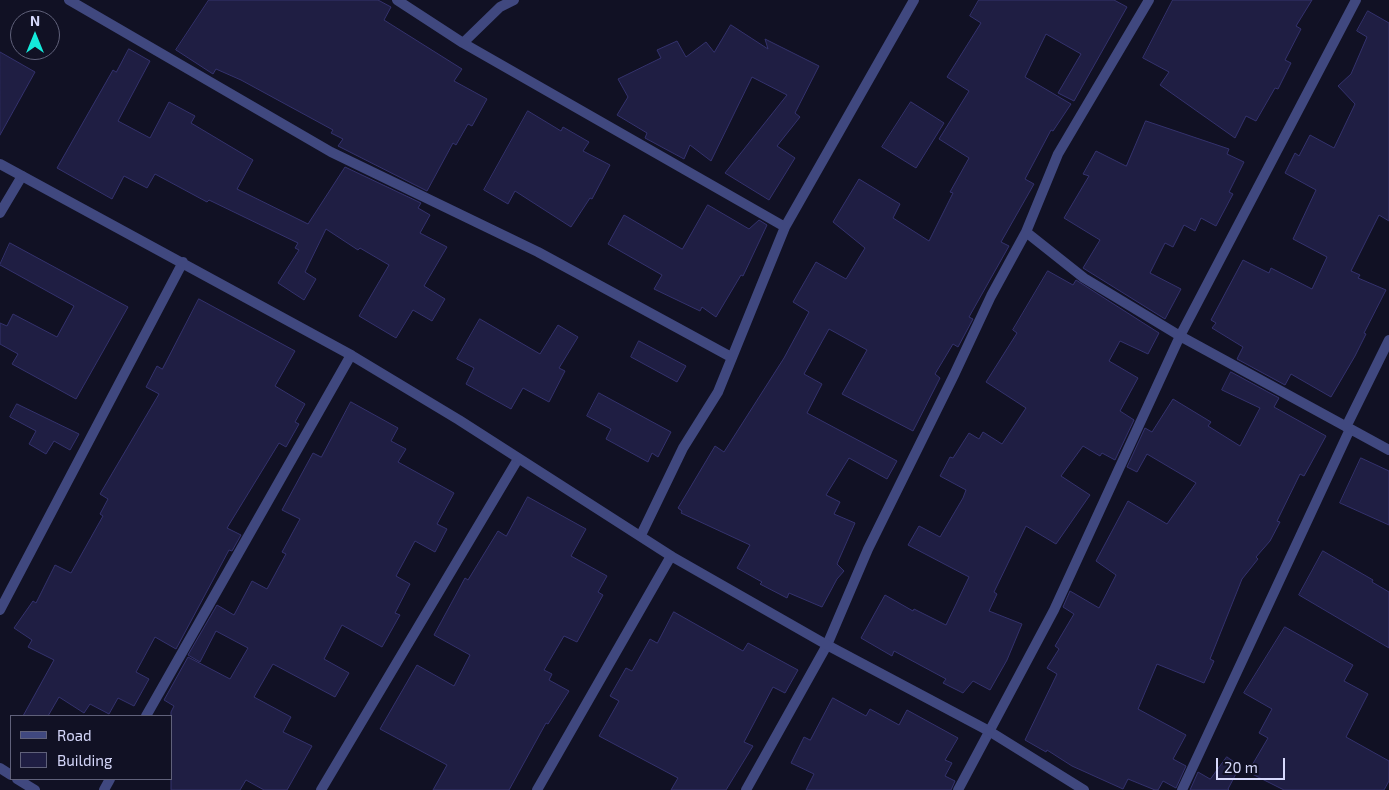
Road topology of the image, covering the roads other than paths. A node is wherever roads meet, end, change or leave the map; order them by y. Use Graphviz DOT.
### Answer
graph roads {
  1 [pos="69,0"];
  2 [pos="397,0"];
  3 [pos="514,0"];
  4 [pos="914,0"];
  5 [pos="1149,0"];
  6 [pos="1356,0"];
  7 [pos="463,43"];
  8 [pos="0,164"];
  9 [pos="22,176"];
  10 [pos="0,213"];
  11 [pos="785,226"];
  12 [pos="1026,232"];
  13 [pos="183,262"];
  14 [pos="1180,336"];
  15 [pos="1389,340"];
  16 [pos="351,355"];
  17 [pos="731,357"];
  18 [pos="1348,428"];
  19 [pos="1389,450"];
  20 [pos="518,459"];
  21 [pos="641,535"];
  22 [pos="671,556"];
  23 [pos="0,610"];
  24 [pos="827,645"];
  25 [pos="147,715"];
  26 [pos="989,731"];
  27 [pos="19,780"];
  28 [pos="35,790"];
  29 [pos="321,790"];
  30 [pos="537,790"];
  31 [pos="746,790"];
  32 [pos="958,790"];
  33 [pos="1084,790"];
  34 [pos="1182,790"];
  1 -- 17 [label="street"];
  2 -- 7 [label="street"];
  3 -- 7 [label="street"];
  4 -- 11 [label="street"];
  5 -- 12 [label="street"];
  6 -- 14 [label="street"];
  7 -- 11 [label="street"];
  8 -- 9 [label="street"];
  9 -- 10 [label="street"];
  9 -- 13 [label="street"];
  11 -- 17 [label="street"];
  12 -- 14 [label="street"];
  12 -- 24 [label="street"];
  13 -- 16 [label="street"];
  13 -- 23 [label="street"];
  14 -- 18 [label="street"];
  14 -- 26 [label="street"];
  15 -- 18 [label="street"];
  16 -- 20 [label="street"];
  16 -- 25 [label="street"];
  17 -- 21 [label="street"];
  18 -- 19 [label="street"];
  18 -- 34 [label="street"];
  20 -- 21 [label="street"];
  20 -- 29 [label="street"];
  21 -- 22 [label="street"];
  22 -- 24 [label="street"];
  22 -- 30 [label="street"];
  24 -- 26 [label="street"];
  24 -- 31 [label="street"];
  26 -- 32 [label="street"];
  26 -- 33 [label="street"];
  27 -- 28 [label="street"];
}
